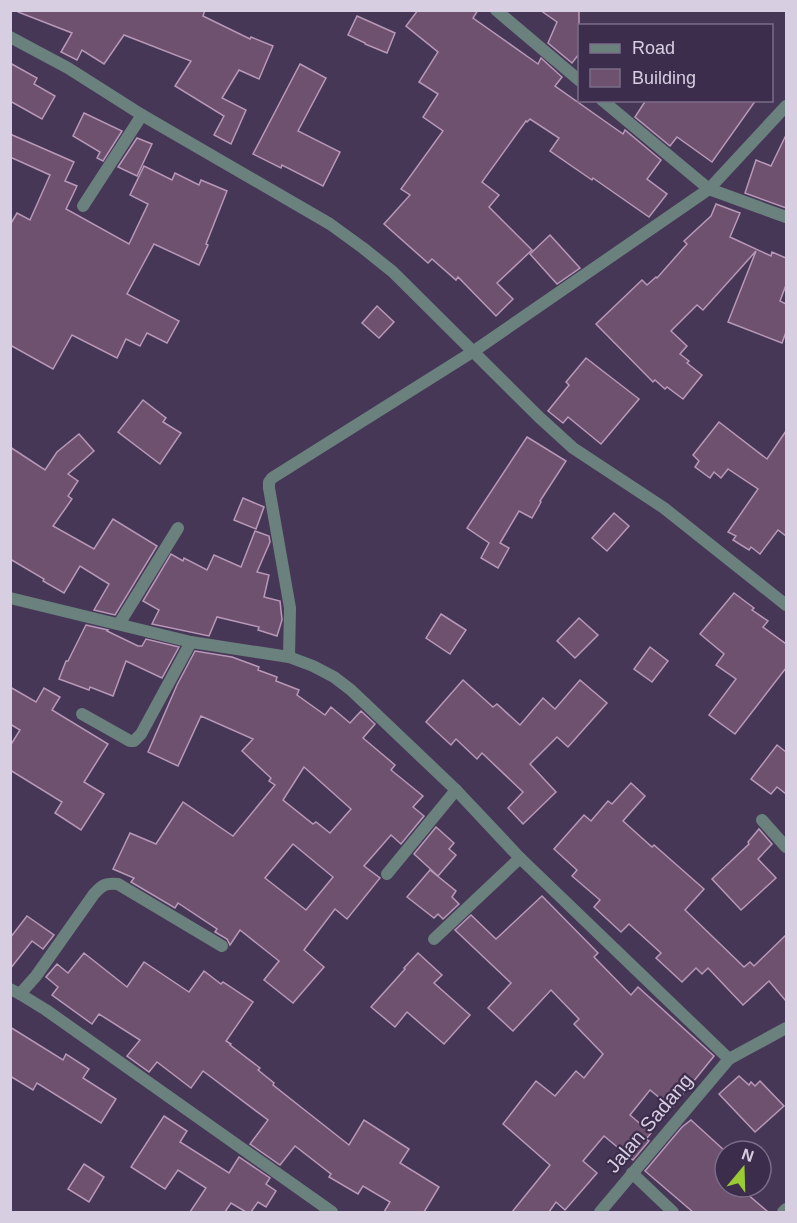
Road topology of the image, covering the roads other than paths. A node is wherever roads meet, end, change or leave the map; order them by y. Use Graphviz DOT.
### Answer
graph roads {
  1 [pos="496,10"];
  2 [pos="10,37"];
  3 [pos="578,80"];
  4 [pos="604,102"];
  5 [pos="786,106"];
  6 [pos="142,115"];
  7 [pos="709,189"];
  8 [pos="83,206"];
  9 [pos="786,217"];
  10 [pos="474,351"];
  11 [pos="178,528"];
  12 [pos="10,598"];
  13 [pos="786,604"];
  14 [pos="119,624"];
  15 [pos="191,642"];
  16 [pos="289,657"];
  17 [pos="82,714"];
  18 [pos="456,790"];
  19 [pos="762,820"];
  20 [pos="786,846"];
  21 [pos="520,858"];
  22 [pos="387,874"];
  23 [pos="434,939"];
  24 [pos="222,946"];
  25 [pos="15,992"];
  26 [pos="786,1028"];
  27 [pos="729,1059"];
  28 [pos="633,1173"];
  29 [pos="786,1209"];
  30 [pos="332,1212"];
  31 [pos="600,1212"];
  32 [pos="673,1212"];
  33 [pos="783,1212"];
  1 -- 3 [label="street"];
  2 -- 6 [label="street"];
  4 -- 7 [label="street"];
  5 -- 7 [label="street"];
  6 -- 8 [label="street"];
  6 -- 10 [label="street"];
  7 -- 9 [label="street"];
  7 -- 10 [label="street"];
  10 -- 13 [label="street"];
  10 -- 16 [label="street"];
  11 -- 14 [label="street"];
  12 -- 14 [label="street"];
  14 -- 15 [label="street"];
  15 -- 16 [label="street"];
  15 -- 17 [label="street"];
  16 -- 18 [label="street"];
  18 -- 21 [label="street"];
  18 -- 22 [label="street"];
  19 -- 20 [label="street"];
  21 -- 23 [label="street"];
  21 -- 27 [label="street"];
  24 -- 25 [label="street"];
  25 -- 30 [label="street"];
  26 -- 27 [label="street"];
  27 -- 28 [label="street, Jalan Sadang"];
  28 -- 31 [label="street, Jalan Sadang"];
  28 -- 32 [label="street"];
  29 -- 33 [label="street"];
}
